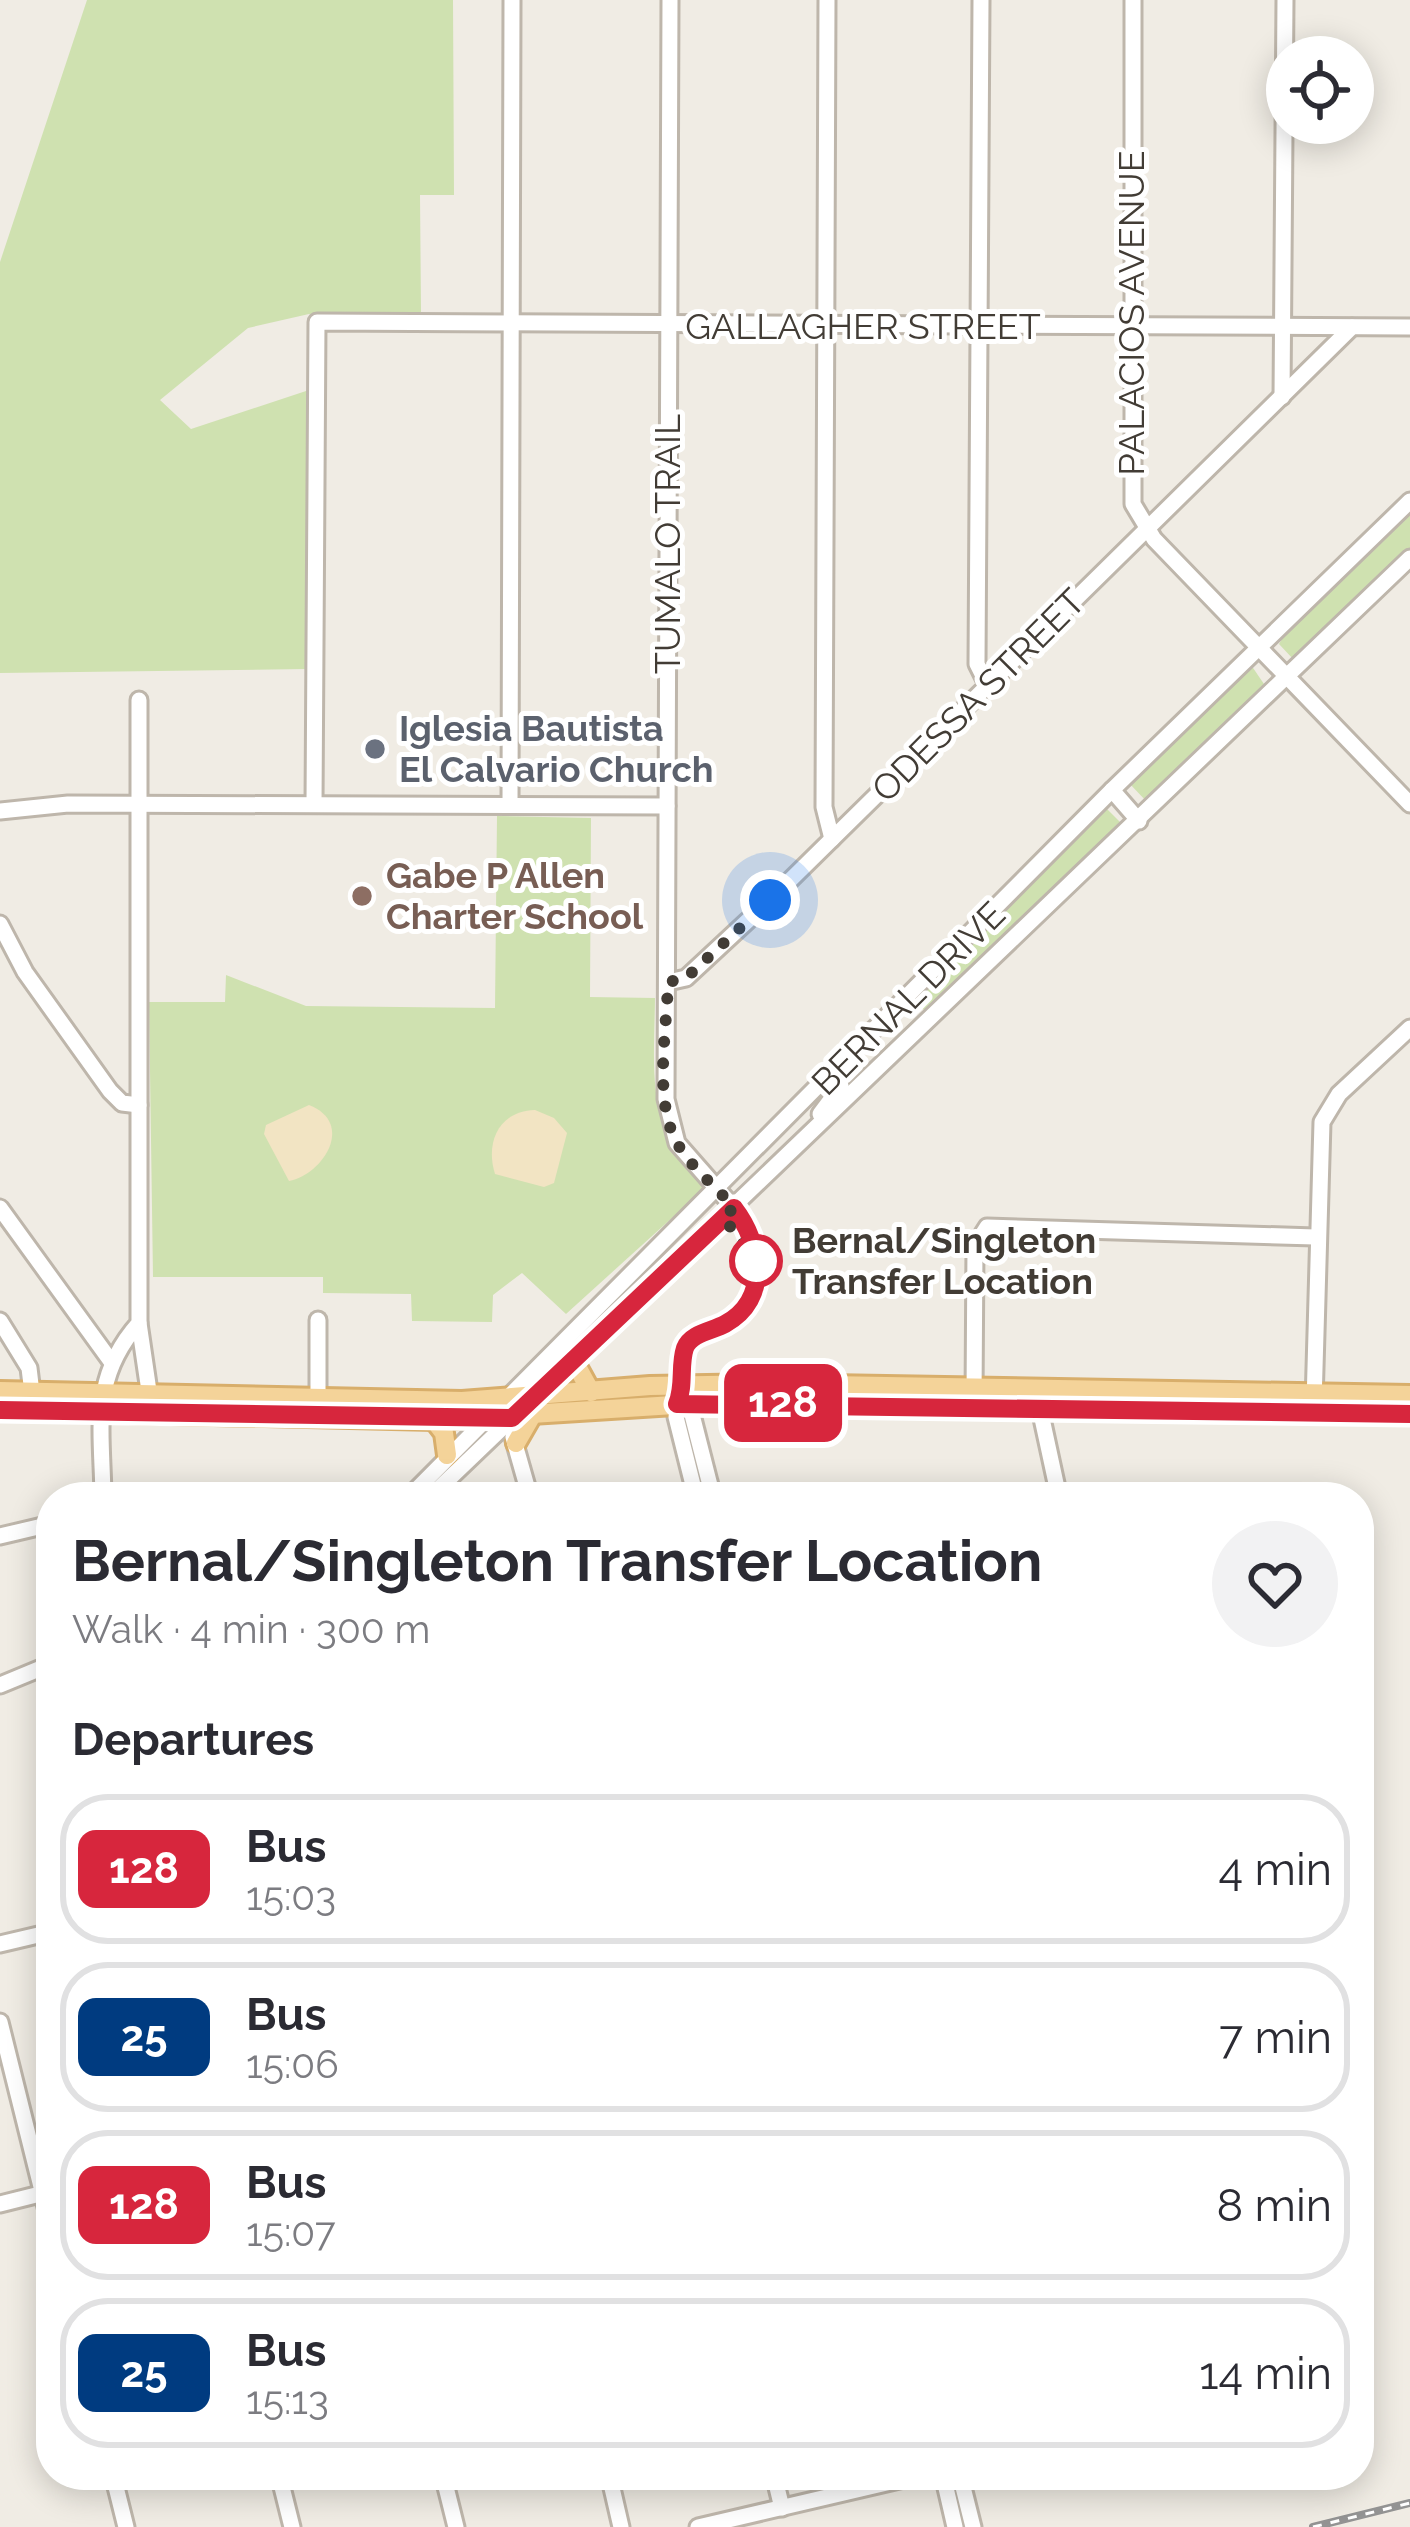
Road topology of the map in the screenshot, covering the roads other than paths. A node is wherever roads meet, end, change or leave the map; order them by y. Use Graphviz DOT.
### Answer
graph roads {
  1 [pos="512,0"];
  2 [pos="670,0"];
  3 [pos="827,0"];
  4 [pos="981,0"];
  5 [pos="1133,0"];
  6 [pos="1285,0"];
  7 [pos="511,324"];
  8 [pos="668,325"];
  9 [pos="978,325"];
  10 [pos="825,326"];
  11 [pos="1130,327"];
  12 [pos="1403,327"];
  13 [pos="1282,328"];
  14 [pos="1352,328"];
  15 [pos="1410,341"];
  16 [pos="1282,397"];
  17 [pos="1410,501"];
  18 [pos="1146,528"];
  19 [pos="1410,557"];
  20 [pos="1258,648"];
  21 [pos="1288,677"];
  22 [pos="988,686"];
  23 [pos="140,700"];
  24 [pos="1112,790"];
  25 [pos="314,804"];
  26 [pos="1410,804"];
  27 [pos="139,805"];
  28 [pos="510,805"];
  29 [pos="667,806"];
  30 [pos="0,811"];
  31 [pos="1139,821"];
  32 [pos="832,839"];
  33 [pos="0,924"];
  34 [pos="668,982"];
  35 [pos="893,1009"];
  36 [pos="1410,1028"];
  37 [pos="917,1032"];
  38 [pos="836,1072"];
  39 [pos="139,1105"];
  40 [pos="808,1138"];
  41 [pos="717,1187"];
  42 [pos="0,1208"];
  43 [pos="734,1208"];
  44 [pos="1316,1237"];
  45 [pos="318,1320"];
  46 [pos="0,1321"];
  47 [pos="140,1323"];
  48 [pos="110,1360"];
  49 [pos="574,1361"];
  50 [pos="0,1391"];
  51 [pos="149,1391"];
  52 [pos="591,1392"];
  53 [pos="974,1397"];
  54 [pos="684,1398"];
  55 [pos="1038,1398"];
  56 [pos="33,1400"];
  57 [pos="102,1400"];
  58 [pos="500,1400"];
  59 [pos="1314,1403"];
  60 [pos="318,1405"];
  61 [pos="1404,1405"];
  62 [pos="0,1410"];
  63 [pos="521,1414"];
  64 [pos="434,1420"];
  65 [pos="481,1420"];
  66 [pos="483,1446"];
  67 [pos="518,1451"];
  68 [pos="447,1455"];
  69 [pos="103,1482"];
  70 [pos="423,1482"];
  71 [pos="446,1482"];
  72 [pos="526,1482"];
  73 [pos="694,1482"];
  74 [pos="709,1482"];
  75 [pos="1056,1482"];
  76 [pos="36,1528"];
  77 [pos="0,1536"];
  78 [pos="36,1670"];
  79 [pos="0,1684"];
  80 [pos="36,1935"];
  81 [pos="0,1944"];
  82 [pos="0,2022"];
  83 [pos="36,2152"];
  84 [pos="36,2195"];
  85 [pos="0,2204"];
  86 [pos="117,2490"];
  87 [pos="283,2490"];
  88 [pos="447,2490"];
  89 [pos="612,2490"];
  90 [pos="778,2490"];
  91 [pos="858,2490"];
  92 [pos="946,2490"];
  93 [pos="964,2490"];
  94 [pos="782,2508"];
  95 [pos="126,2527"];
  96 [pos="292,2527"];
  97 [pos="456,2527"];
  98 [pos="621,2527"];
  99 [pos="698,2527"];
  100 [pos="955,2527"];
  101 [pos="973,2527"];
  1 -- 7 [label="street"];
  2 -- 8 [label="street, TUMALO TRAIL"];
  3 -- 10 [label="street"];
  4 -- 9 [label="street"];
  5 -- 11 [label="street, PALACIOS AVENUE"];
  6 -- 13 [label="street"];
  7 -- 8 [label="street, GALLAGHER STREET"];
  7 -- 25 [label="street, GALLAGHER STREET"];
  7 -- 28 [label="street"];
  8 -- 10 [label="street, GALLAGHER STREET"];
  8 -- 29 [label="street, TUMALO TRAIL"];
  9 -- 10 [label="street, GALLAGHER STREET"];
  9 -- 11 [label="street, GALLAGHER STREET"];
  9 -- 22 [label="street"];
  10 -- 32 [label="street"];
  11 -- 13 [label="street, GALLAGHER STREET"];
  11 -- 18 [label="street, PALACIOS AVENUE"];
  12 -- 14 [label="street, GALLAGHER STREET"];
  12 -- 15 [label="street"];
  13 -- 14 [label="street, GALLAGHER STREET"];
  13 -- 16 [label="street"];
  14 -- 16 [label="street, ODESSA STREET"];
  16 -- 18 [label="street, ODESSA STREET"];
  17 -- 20 [label="street, BERNAL DRIVE"];
  18 -- 20 [label="street, PALACIOS AVENUE"];
  18 -- 22 [label="street, ODESSA STREET"];
  19 -- 21 [label="street, BERNAL DRIVE"];
  20 -- 21 [label="street, PALACIOS AVENUE"];
  20 -- 24 [label="street, BERNAL DRIVE"];
  21 -- 26 [label="street, PALACIOS AVENUE"];
  21 -- 31 [label="street, BERNAL DRIVE"];
  22 -- 32 [label="street, ODESSA STREET"];
  23 -- 27 [label="street"];
  24 -- 31 [label="street"];
  24 -- 35 [label="street, BERNAL DRIVE"];
  25 -- 27 [label="street"];
  25 -- 28 [label="street"];
  27 -- 30 [label="street"];
  27 -- 39 [label="street"];
  28 -- 29 [label="street"];
  29 -- 34 [label="street, TUMALO TRAIL"];
  31 -- 37 [label="street, BERNAL DRIVE"];
  32 -- 34 [label="street, ODESSA STREET"];
  33 -- 39 [label="street"];
  34 -- 41 [label="street, TUMALO TRAIL"];
  35 -- 37 [label="street"];
  35 -- 38 [label="street, BERNAL DRIVE"];
  36 -- 44 [label="street"];
  37 -- 40 [label="street, BERNAL DRIVE"];
  38 -- 40 [label="street"];
  38 -- 41 [label="street, BERNAL DRIVE"];
  39 -- 47 [label="street"];
  40 -- 43 [label="street, BERNAL DRIVE"];
  41 -- 43 [label="street, TUMALO TRAIL"];
  41 -- 58 [label="street, BERNAL DRIVE"];
  42 -- 48 [label="street"];
  43 -- 49 [label="street, BERNAL DRIVE"];
  44 -- 53 [label="street"];
  44 -- 59 [label="street"];
  45 -- 60 [label="street"];
  46 -- 56 [label="street"];
  47 -- 48 [label="street"];
  47 -- 51 [label="street"];
  48 -- 57 [label="street"];
  49 -- 52 [label="main road"];
  49 -- 63 [label="street, BERNAL DRIVE"];
  50 -- 56 [label="main road"];
  51 -- 57 [label="main road"];
  51 -- 60 [label="main road"];
  52 -- 54 [label="main road"];
  52 -- 63 [label="main road"];
  53 -- 54 [label="main road"];
  53 -- 55 [label="main road"];
  54 -- 63 [label="main road"];
  54 -- 73 [label="street"];
  54 -- 74 [label="street"];
  55 -- 59 [label="main road"];
  55 -- 75 [label="street"];
  56 -- 57 [label="main road"];
  56 -- 62 [label="main road"];
  57 -- 60 [label="main road"];
  57 -- 69 [label="street"];
  58 -- 60 [label="main road"];
  58 -- 63 [label="main road"];
  58 -- 65 [label="street, BERNAL DRIVE"];
  59 -- 61 [label="main road"];
  60 -- 64 [label="main road"];
  63 -- 65 [label="main road"];
  63 -- 66 [label="street, BERNAL DRIVE"];
  63 -- 67 [label="main road"];
  64 -- 65 [label="main road"];
  64 -- 68 [label="main road"];
  65 -- 68 [label="street, BERNAL DRIVE"];
  66 -- 67 [label="street"];
  66 -- 71 [label="street, BERNAL DRIVE"];
  67 -- 72 [label="street"];
  68 -- 70 [label="street, BERNAL DRIVE"];
  76 -- 77 [label="street"];
  78 -- 79 [label="street"];
  80 -- 81 [label="street"];
  82 -- 83 [label="street"];
  84 -- 85 [label="street"];
  86 -- 95 [label="street"];
  87 -- 96 [label="street"];
  88 -- 97 [label="street"];
  89 -- 98 [label="street"];
  90 -- 94 [label="street"];
  91 -- 94 [label="street"];
  92 -- 100 [label="street"];
  93 -- 101 [label="street"];
  94 -- 99 [label="street"];
}
